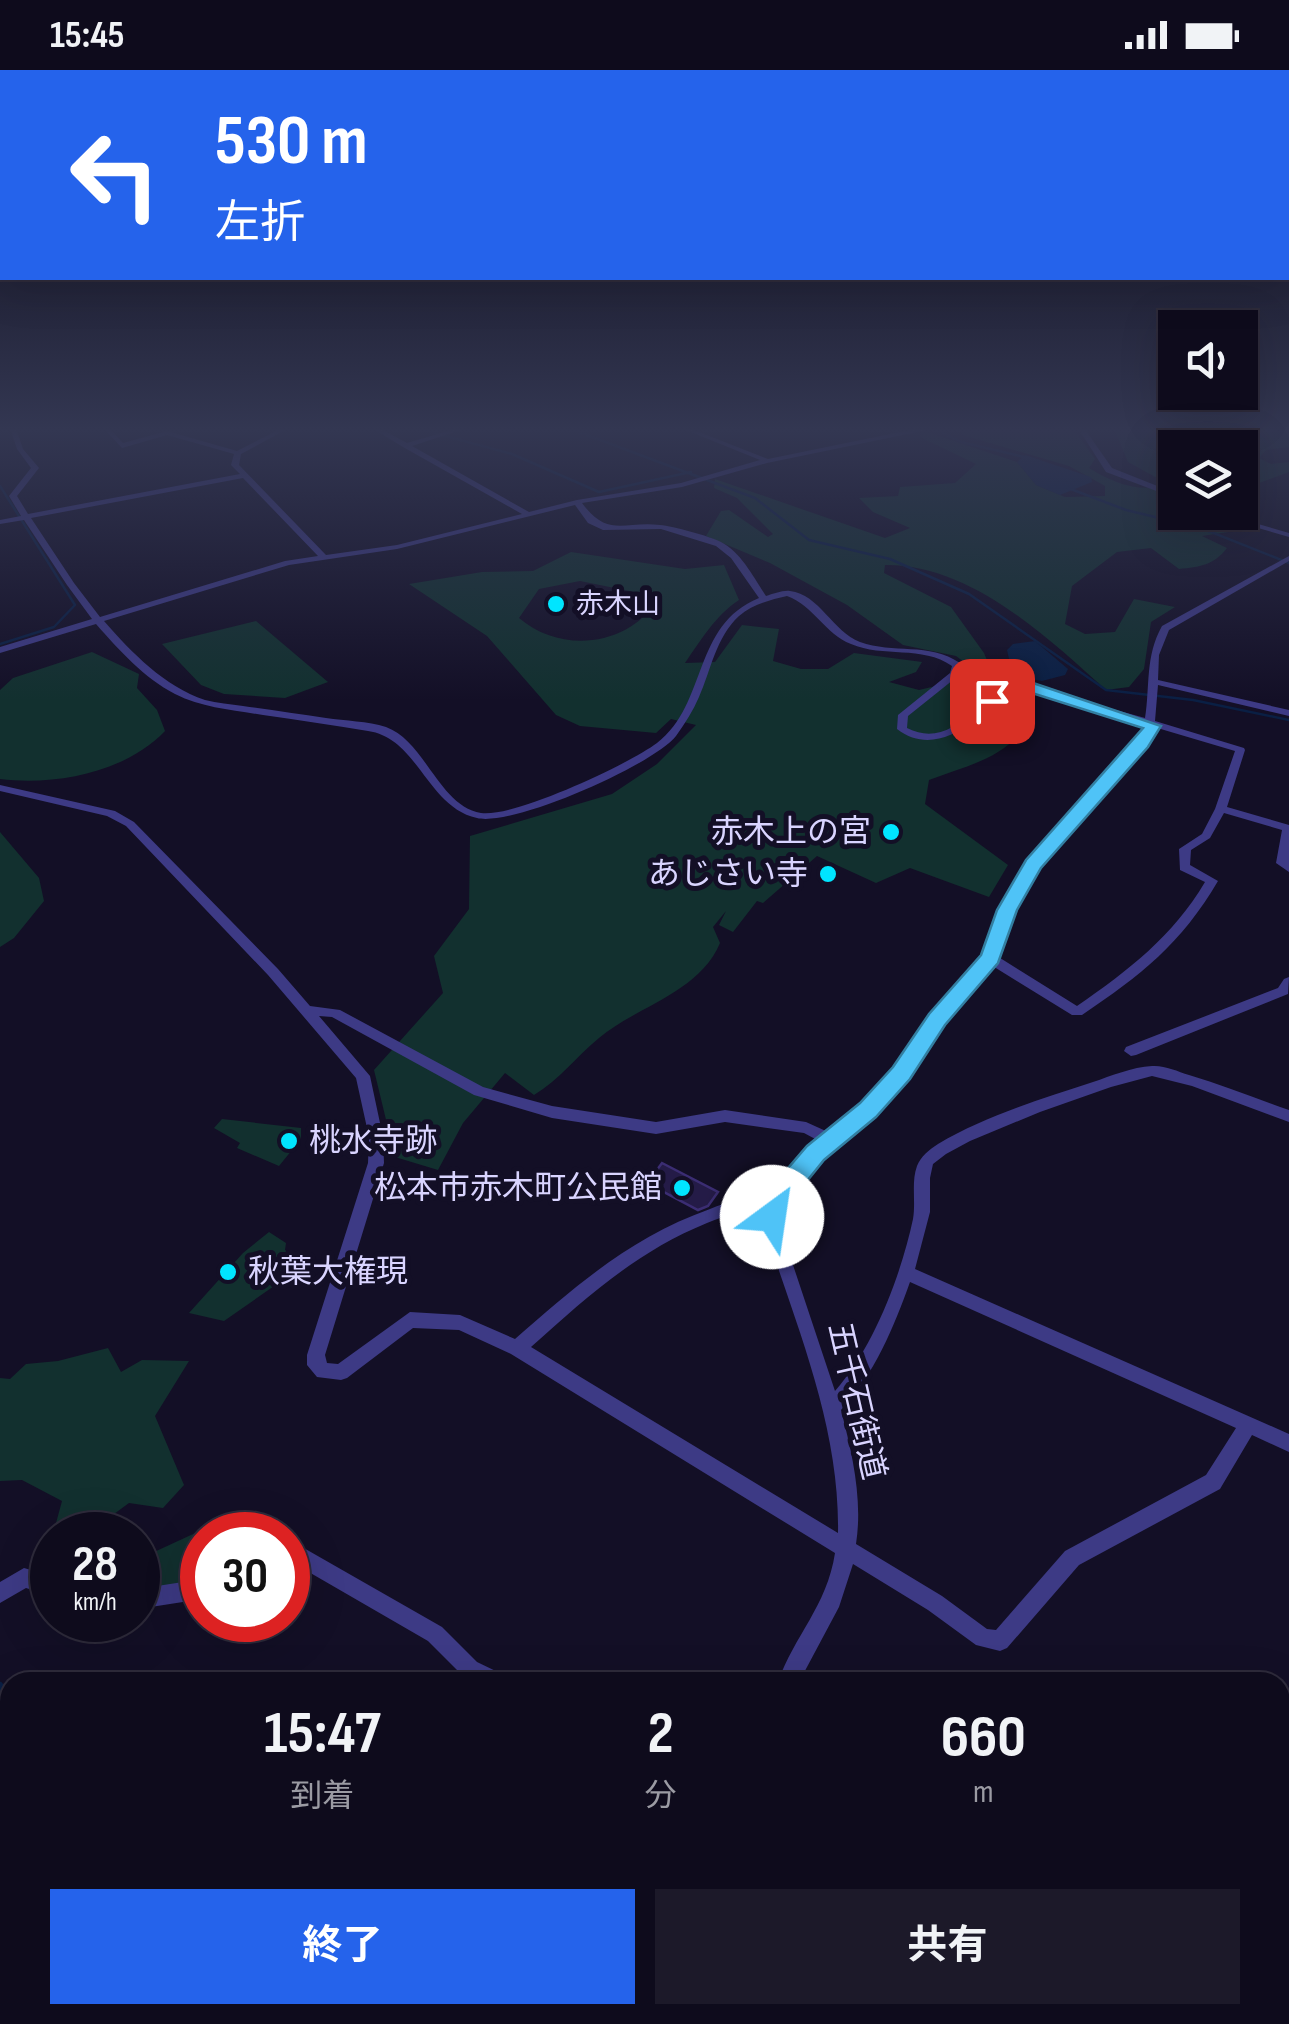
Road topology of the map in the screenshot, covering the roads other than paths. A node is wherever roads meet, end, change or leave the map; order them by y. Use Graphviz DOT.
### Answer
graph roads {
  1 [pos="27,519"];
  2 [pos="286,519"];
  3 [pos="508,519"];
  4 [pos="590,519"];
  5 [pos="1258,526"];
  6 [pos="1289,535"];
  7 [pos="323,556"];
  8 [pos="1285,560"];
  9 [pos="764,600"];
  10 [pos="95,622"];
  11 [pos="0,650"];
  12 [pos="1155,692"];
  13 [pos="1289,713"];
  14 [pos="1152,726"];
  15 [pos="0,788"];
  16 [pos="448,794"];
  17 [pos="432,800"];
  18 [pos="1221,809"];
  19 [pos="1289,868"];
  20 [pos="990,958"];
  21 [pos="1289,982"];
  22 [pos="306,1010"];
  23 [pos="1131,1052"];
  24 [pos="1289,1116"];
  25 [pos="829,1139"];
  26 [pos="775,1204"];
  27 [pos="908,1274"];
  28 [pos="517,1348"];
  29 [pos="830,1408"];
  30 [pos="1248,1425"];
  31 [pos="1289,1443"];
  32 [pos="846,1550"];
  33 [pos="310,1562"];
  34 [pos="30,1580"];
  35 [pos="0,1593"];
  36 [pos="476,1672"];
  37 [pos="793,1672"];
  1 -- 10 [label="street"];
  2 -- 7 [label="street"];
  3 -- 7 [label="street"];
  4 -- 9 [label="street"];
  5 -- 6 [label="street"];
  7 -- 10 [label="street"];
  8 -- 12 [label="street"];
  9 -- 14 [label="street"];
  9 -- 16 [label="street"];
  10 -- 11 [label="street"];
  10 -- 16 [label="street"];
  12 -- 13 [label="street"];
  12 -- 14 [label="street"];
  14 -- 18 [label="street"];
  14 -- 20 [label="street"];
  15 -- 22 [label="street"];
  16 -- 17 [label="street"];
  18 -- 19 [label="street"];
  18 -- 20 [label="street"];
  20 -- 25 [label="street"];
  21 -- 23 [label="street"];
  22 -- 25 [label="street"];
  22 -- 28 [label="street"];
  24 -- 27 [label="street"];
  25 -- 26 [label="street"];
  26 -- 28 [label="street"];
  26 -- 29 [label="street, 五千石街道"];
  27 -- 29 [label="street"];
  27 -- 30 [label="street"];
  28 -- 32 [label="street"];
  29 -- 32 [label="street, 五千石街道"];
  30 -- 31 [label="street"];
  30 -- 32 [label="street"];
  32 -- 37 [label="street, 五千石街道"];
  33 -- 36 [label="street"];
  34 -- 35 [label="street"];
}
